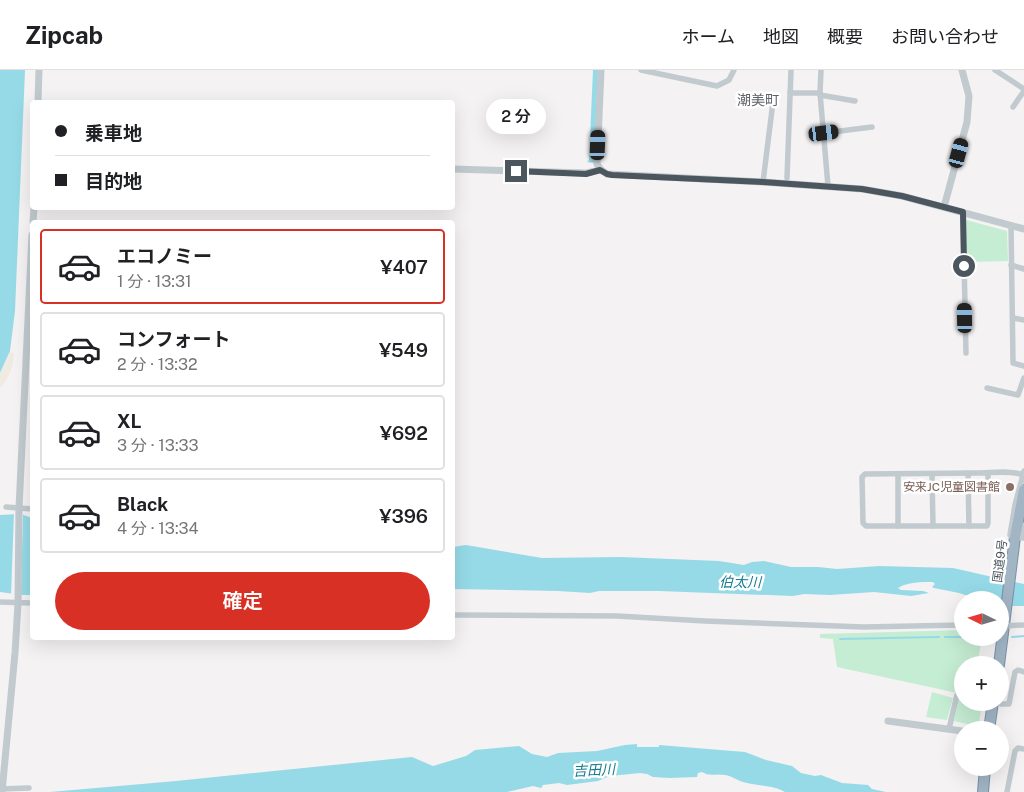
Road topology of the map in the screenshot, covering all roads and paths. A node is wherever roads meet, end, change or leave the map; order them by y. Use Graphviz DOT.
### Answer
graph roads {
  1 [pos="39,70"];
  2 [pos="601,70"];
  3 [pos="641,70"];
  4 [pos="734,70"];
  5 [pos="791,70"];
  6 [pos="821,70"];
  7 [pos="962,70"];
  8 [pos="995,70"];
  9 [pos="1024,90"];
  10 [pos="790,93"];
  11 [pos="820,94"];
  12 [pos="38,100"];
  13 [pos="855,100"];
  14 [pos="773,102"];
  15 [pos="1013,108"];
  16 [pos="872,127"];
  17 [pos="824,133"];
  18 [pos="455,170"];
  19 [pos="600,170"];
  20 [pos="787,178"];
  21 [pos="763,182"];
  22 [pos="828,186"];
  23 [pos="944,207"];
  24 [pos="963,212"];
  25 [pos="1011,225"];
  26 [pos="1024,229"];
  27 [pos="1011,265"];
  28 [pos="1024,269"];
  29 [pos="30,277"];
  30 [pos="1012,318"];
  31 [pos="1024,320"];
  32 [pos="966,353"];
  33 [pos="1024,366"];
  34 [pos="1024,378"];
  35 [pos="987,388"];
  36 [pos="968,473"];
  37 [pos="988,473"];
  38 [pos="1024,473"];
  39 [pos="898,474"];
  40 [pos="932,474"];
  41 [pos="1024,490"];
  42 [pos="6,507"];
  43 [pos="19,508"];
  44 [pos="30,509"];
  45 [pos="1024,525"];
  46 [pos="898,526"];
  47 [pos="933,526"];
  48 [pos="969,526"];
  49 [pos="1019,538"];
  50 [pos="1009,592"];
  51 [pos="0,602"];
  52 [pos="18,603"];
  53 [pos="30,603"];
  54 [pos="455,615"];
  55 [pos="954,625"];
  56 [pos="1009,625"];
  57 [pos="1024,625"];
  58 [pos="1024,672"];
  59 [pos="1009,704"];
  60 [pos="954,708"];
  61 [pos="888,721"];
  62 [pos="949,729"];
  63 [pos="954,729"];
  64 [pos="1024,749"];
  65 [pos="985,776"];
  66 [pos="29,788"];
  67 [pos="1,790"];
  68 [pos="983,792"];
  69 [pos="1006,792"];
  1 -- 12 [label="street"];
  2 -- 19 [label="street"];
  3 -- 4 [label="street"];
  5 -- 10 [label="street"];
  6 -- 11 [label="street"];
  7 -- 23 [label="street"];
  8 -- 9 [label="street"];
  9 -- 15 [label="street"];
  10 -- 11 [label="street"];
  10 -- 20 [label="street"];
  11 -- 13 [label="street"];
  11 -- 17 [label="street"];
  14 -- 21 [label="street"];
  16 -- 17 [label="street"];
  17 -- 22 [label="street"];
  18 -- 19 [label="street"];
  19 -- 21 [label="street"];
  21 -- 22 [label="street"];
  22 -- 23 [label="street"];
  23 -- 24 [label="street"];
  24 -- 25 [label="street"];
  24 -- 32 [label="street"];
  25 -- 26 [label="street"];
  25 -- 27 [label="street"];
  27 -- 28 [label="street"];
  27 -- 30 [label="street"];
  29 -- 43 [label="street"];
  30 -- 31 [label="street"];
  30 -- 33 [label="street"];
  34 -- 35 [label="street"];
  36 -- 37 [label="street"];
  36 -- 40 [label="street"];
  36 -- 48 [label="street"];
  37 -- 38 [label="street"];
  37 -- 48 [label="street"];
  38 -- 49 [label="street"];
  39 -- 40 [label="street"];
  39 -- 46 [label="street"];
  39 -- 46 [label="street"];
  40 -- 47 [label="street"];
  41 -- 49 [label="highway, 国道9号"];
  42 -- 43 [label="street"];
  43 -- 44 [label="street"];
  43 -- 52 [label="street"];
  45 -- 49 [label="street"];
  46 -- 47 [label="street"];
  47 -- 48 [label="street"];
  49 -- 50 [label="highway, 国道9号"];
  51 -- 52 [label="street"];
  52 -- 53 [label="street"];
  52 -- 67 [label="street"];
  54 -- 55 [label="street"];
  56 -- 57 [label="street"];
  58 -- 59 [label="street"];
  60 -- 62 [label="street"];
  61 -- 62 [label="street"];
  62 -- 63 [label="street"];
  64 -- 69 [label="street"];
  65 -- 68 [label="highway"];
  66 -- 67 [label="street"];
}
